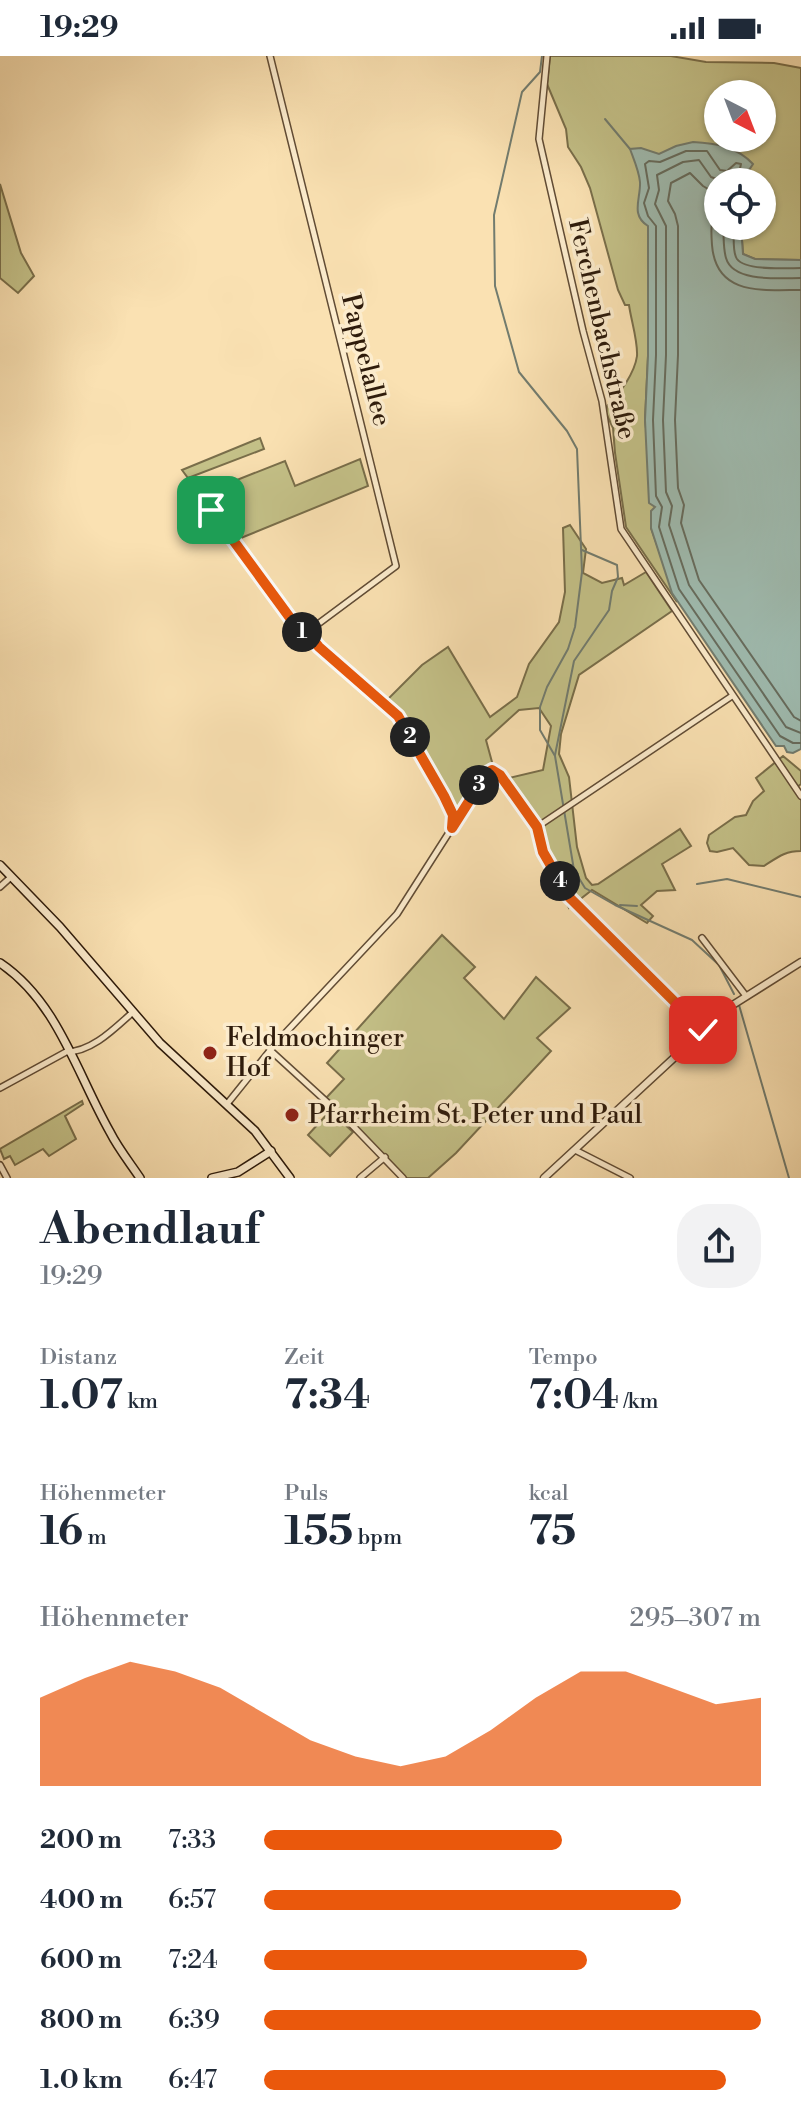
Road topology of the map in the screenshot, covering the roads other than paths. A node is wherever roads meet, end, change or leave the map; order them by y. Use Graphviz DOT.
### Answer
graph roads {
  1 [pos="270,56"];
  2 [pos="547,56"];
  3 [pos="189,481"];
  4 [pos="310,636"];
  5 [pos="732,696"];
  6 [pos="801,796"];
  7 [pos="537,827"];
  8 [pos="452,828"];
  9 [pos="0,865"];
  10 [pos="11,876"];
  11 [pos="0,887"];
  12 [pos="702,938"];
  13 [pos="801,962"];
  14 [pos="0,963"];
  15 [pos="746,996"];
  16 [pos="133,1012"];
  17 [pos="703,1030"];
  18 [pos="270,1050"];
  19 [pos="71,1052"];
  20 [pos="0,1088"];
  21 [pos="227,1104"];
  22 [pos="575,1150"];
  23 [pos="271,1151"];
  24 [pos="385,1157"];
  25 [pos="0,1165"];
  26 [pos="7,1178"];
  27 [pos="140,1178"];
  28 [pos="212,1178"];
  29 [pos="290,1178"];
  30 [pos="360,1178"];
  31 [pos="403,1178"];
  32 [pos="544,1178"];
  33 [pos="630,1178"];
  1 -- 4 [label="street, Pappelallee"];
  2 -- 5 [label="street, Ferchenbachstraße"];
  3 -- 4 [label="street"];
  4 -- 8 [label="street"];
  5 -- 6 [label="street, Ferchenbachstraße"];
  5 -- 7 [label="street"];
  7 -- 8 [label="street"];
  7 -- 17 [label="street"];
  8 -- 18 [label="street"];
  9 -- 10 [label="main road"];
  10 -- 11 [label="street"];
  10 -- 16 [label="main road"];
  12 -- 15 [label="street"];
  13 -- 15 [label="street"];
  14 -- 19 [label="main road"];
  15 -- 17 [label="street"];
  16 -- 19 [label="street"];
  16 -- 21 [label="main road"];
  17 -- 22 [label="street"];
  18 -- 21 [label="street"];
  18 -- 24 [label="street"];
  19 -- 20 [label="street"];
  19 -- 27 [label="main road"];
  21 -- 23 [label="main road"];
  22 -- 32 [label="street"];
  22 -- 33 [label="street"];
  23 -- 28 [label="main road"];
  23 -- 29 [label="main road"];
  24 -- 30 [label="street"];
  24 -- 31 [label="street"];
  25 -- 26 [label="street"];
}
